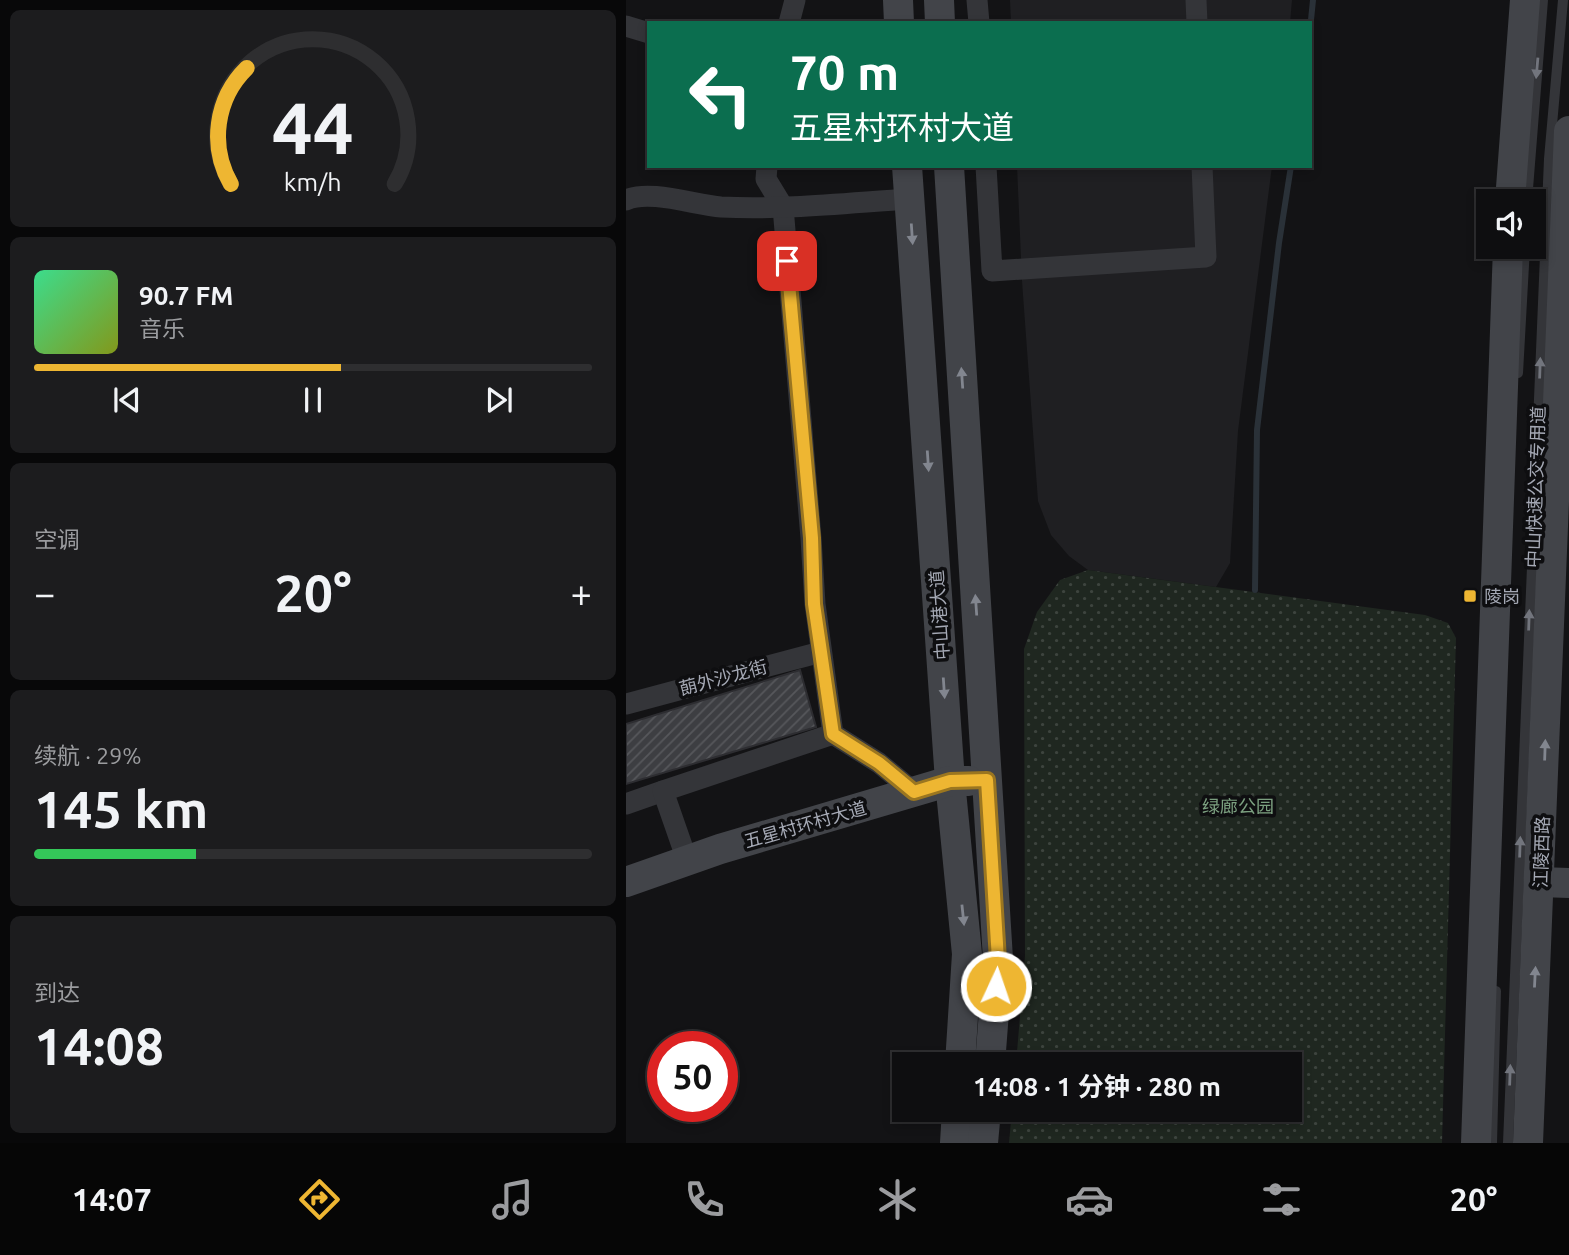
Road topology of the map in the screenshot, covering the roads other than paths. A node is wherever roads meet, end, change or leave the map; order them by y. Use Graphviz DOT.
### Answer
graph roads {
  1 [pos="795,0"];
  2 [pos="898,0"];
  3 [pos="939,0"];
  4 [pos="977,0"];
  5 [pos="998,0"];
  6 [pos="1196,0"];
  7 [pos="1525,0"];
  8 [pos="1543,0"];
  9 [pos="1563,0"];
  10 [pos="790,21"];
  11 [pos="899,21"];
  12 [pos="940,21"];
  13 [pos="979,21"];
  14 [pos="1197,21"];
  15 [pos="626,26"];
  16 [pos="647,32"];
  17 [pos="1568,150"];
  18 [pos="767,168"];
  19 [pos="907,168"];
  20 [pos="949,168"];
  21 [pos="986,168"];
  22 [pos="1202,168"];
  23 [pos="1511,189"];
  24 [pos="1528,189"];
  25 [pos="909,199"];
  26 [pos="626,200"];
  27 [pos="783,207"];
  28 [pos="1508,259"];
  29 [pos="1524,259"];
  30 [pos="1518,384"];
  31 [pos="1509,549"];
  32 [pos="821,652"];
  33 [pos="626,704"];
  34 [pos="1503,732"];
  35 [pos="833,734"];
  36 [pos="987,780"];
  37 [pos="950,781"];
  38 [pos="663,791"];
  39 [pos="914,792"];
  40 [pos="626,804"];
  41 [pos="687,860"];
  42 [pos="626,882"];
  43 [pos="1554,882"];
  44 [pos="1496,983"];
  45 [pos="961,1052"];
  46 [pos="991,1052"];
  47 [pos="956,1122"];
  48 [pos="985,1122"];
  49 [pos="955,1143"];
  50 [pos="983,1143"];
  51 [pos="1476,1143"];
  52 [pos="1492,1143"];
  53 [pos="1508,1143"];
  54 [pos="1528,1143"];
  1 -- 10 [label="street"];
  2 -- 11 [label="main road"];
  3 -- 12 [label="main road"];
  4 -- 5 [label="street"];
  4 -- 13 [label="street"];
  6 -- 14 [label="street"];
  7 -- 23 [label="main road"];
  8 -- 24 [label="lane, one-way"];
  53 -- 9 [label="lane, 中山快速公交专用道, one-way"];
  15 -- 16 [label="street"];
  43 -- 17 [label="main road, 江陵西路, one-way"];
  18 -- 27 [label="street"];
  19 -- 25 [label="main road, 中山港大道"];
  36 -- 20 [label="main road, one-way"];
  21 -- 22 [label="street"];
  25 -- 27 [label="street"];
  25 -- 37 [label="main road, 中山港大道, one-way"];
  26 -- 27 [label="street"];
  27 -- 32 [label="street"];
  28 -- 51 [label="main road"];
  29 -- 30 [label="lane, 中山快速公交专用道"];
  31 -- 34 [label="lane, 中山快速公交专用道"];
  32 -- 33 [label="street, 蓢外沙龙街"];
  32 -- 35 [label="street"];
  35 -- 38 [label="street"];
  35 -- 39 [label="street"];
  36 -- 37 [label="main road, 五星村环村大道"];
  36 -- 46 [label="main road"];
  37 -- 39 [label="main road, 五星村环村大道"];
  37 -- 45 [label="main road, 中山港大道, one-way"];
  38 -- 40 [label="street"];
  38 -- 41 [label="street"];
  39 -- 41 [label="main road, 五星村环村大道"];
  41 -- 42 [label="main road, 五星村环村大道"];
  54 -- 43 [label="main road, 江陵西路, one-way"];
  44 -- 52 [label="lane"];
  47 -- 49 [label="main road"];
  48 -- 50 [label="main road"];
}
